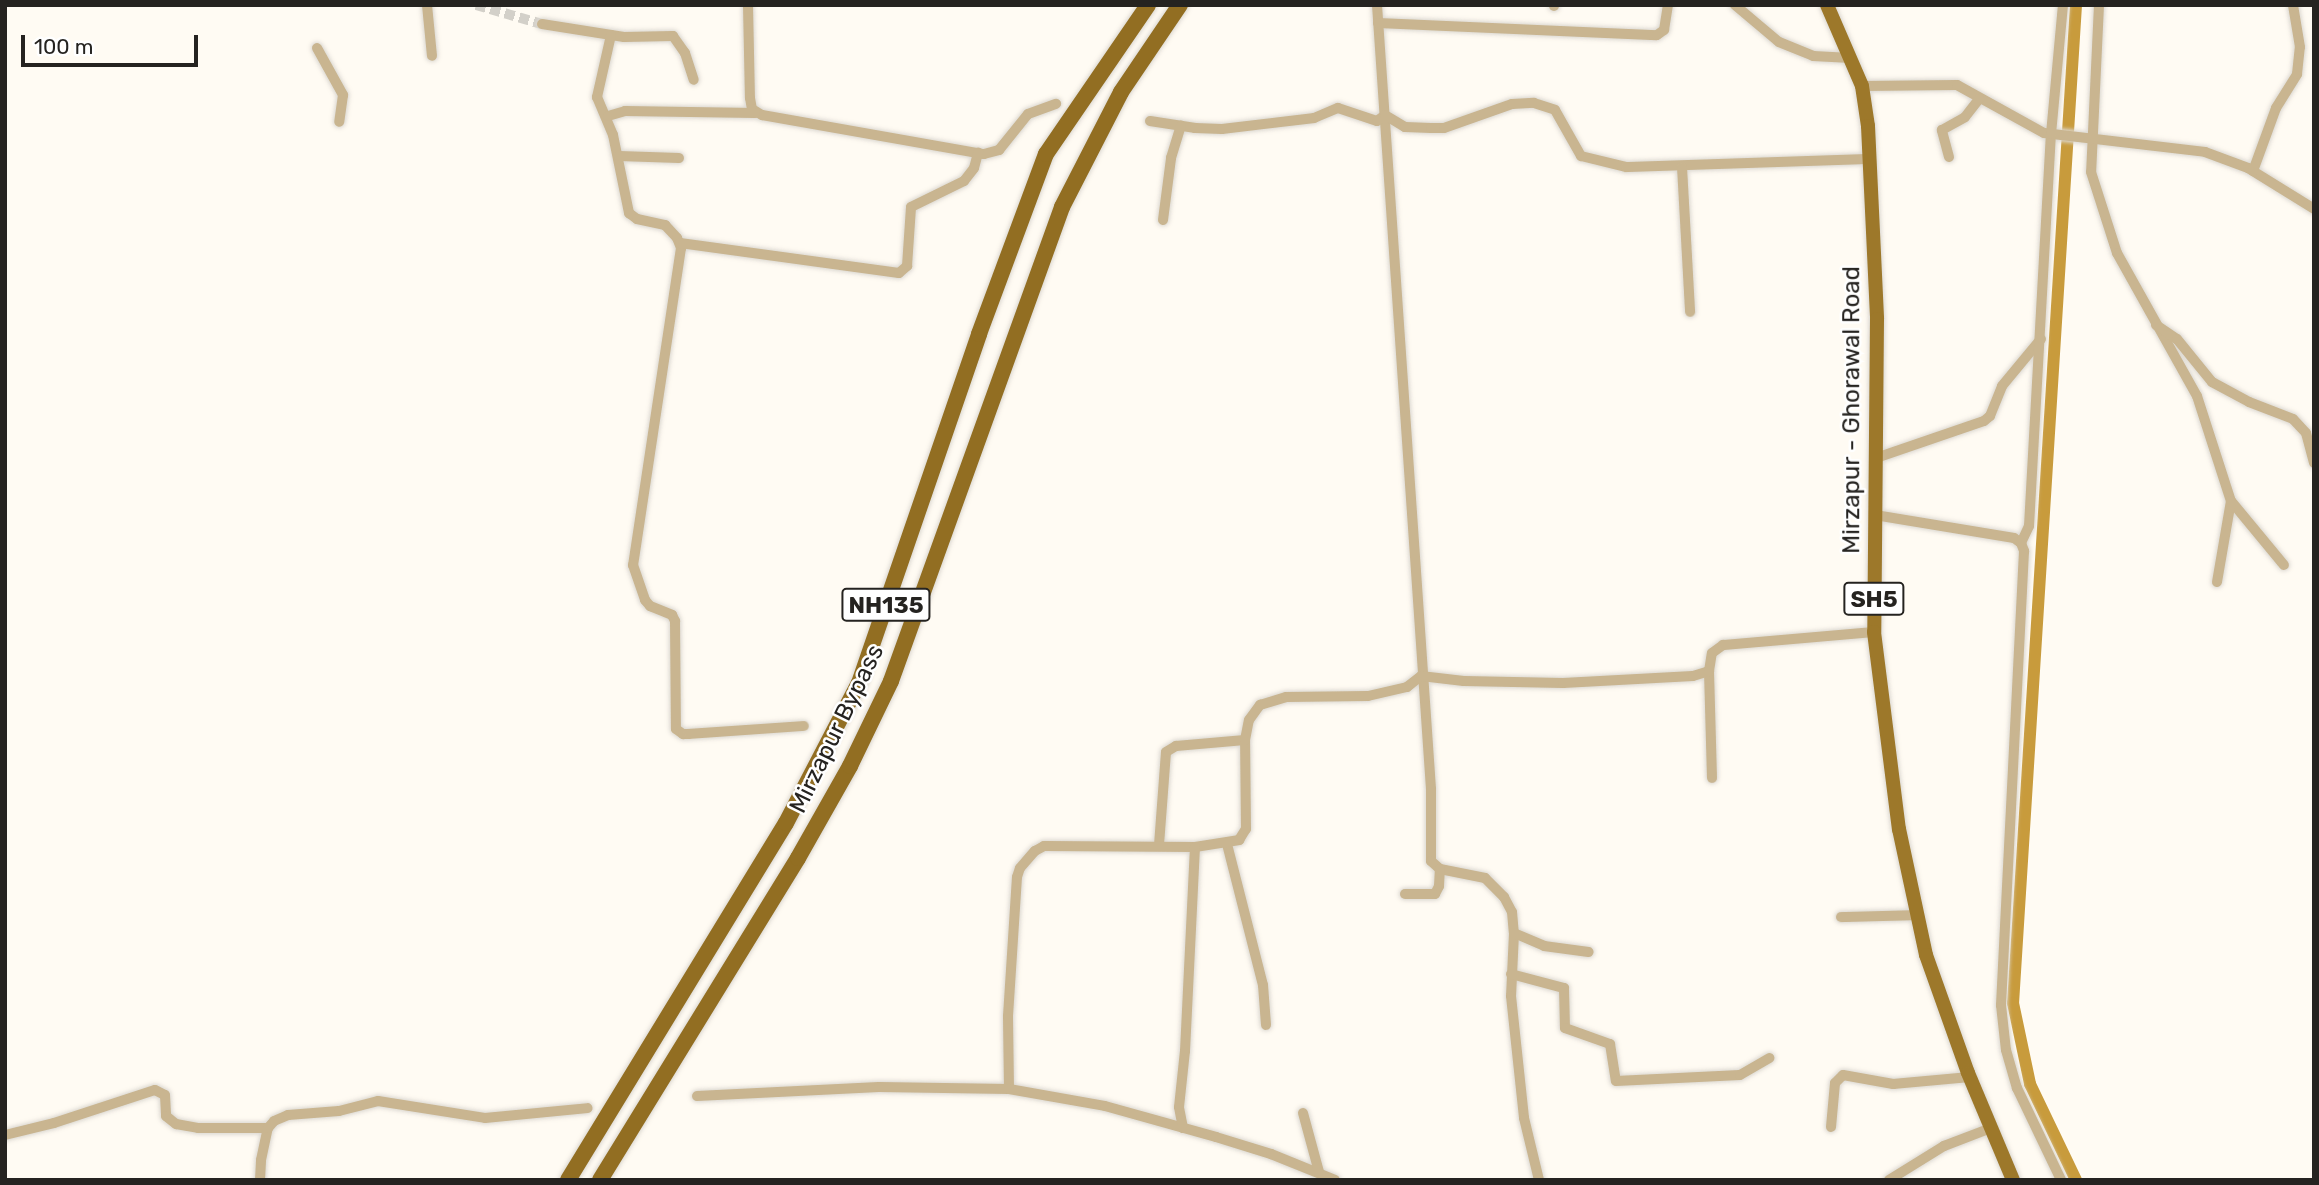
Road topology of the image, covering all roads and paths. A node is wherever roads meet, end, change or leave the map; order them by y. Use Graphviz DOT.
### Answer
graph roads {
  1 [pos="427,5"];
  2 [pos="748,5"];
  3 [pos="1148,5"];
  4 [pos="1180,5"];
  5 [pos="1377,5"];
  6 [pos="1668,5"];
  7 [pos="1735,5"];
  8 [pos="1827,5"];
  9 [pos="2063,5"];
  10 [pos="2099,5"];
  11 [pos="2293,5"];
  12 [pos="1378,23"];
  13 [pos="542,24"];
  14 [pos="611,34"];
  15 [pos="317,48"];
  16 [pos="432,56"];
  17 [pos="1851,58"];
  18 [pos="694,80"];
  19 [pos="1862,86"];
  20 [pos="1979,99"];
  21 [pos="1056,104"];
  22 [pos="755,113"];
  23 [pos="1385,115"];
  24 [pos="608,116"];
  25 [pos="1150,121"];
  26 [pos="340,122"];
  27 [pos="1181,126"];
  28 [pos="2056,135"];
  29 [pos="2091,139"];
  30 [pos="978,153"];
  31 [pos="619,156"];
  32 [pos="1949,156"];
  33 [pos="679,158"];
  34 [pos="1870,159"];
  35 [pos="1682,167"];
  36 [pos="2253,171"];
  37 [pos="2314,209"];
  38 [pos="1163,220"];
  39 [pos="680,243"];
  40 [pos="1690,312"];
  41 [pos="2156,325"];
  42 [pos="2041,339"];
  43 [pos="1876,458"];
  44 [pos="2314,463"];
  45 [pos="2231,501"];
  46 [pos="1875,515"];
  47 [pos="2021,543"];
  48 [pos="2284,565"];
  49 [pos="2217,582"];
  50 [pos="1874,632"];
  51 [pos="1709,671"];
  52 [pos="1421,676"];
  53 [pos="804,726"];
  54 [pos="1245,740"];
  55 [pos="1712,778"];
  56 [pos="1227,844"];
  57 [pos="1159,845"];
  58 [pos="1195,847"];
  59 [pos="1440,869"];
  60 [pos="1405,894"];
  61 [pos="1916,915"];
  62 [pos="1841,917"];
  63 [pos="1514,933"];
  64 [pos="1589,952"];
  65 [pos="1511,974"];
  66 [pos="1266,1025"];
  67 [pos="1770,1058"];
  68 [pos="1970,1077"];
  69 [pos="1009,1089"];
  70 [pos="697,1096"];
  71 [pos="588,1108"];
  72 [pos="1303,1113"];
  73 [pos="1831,1127"];
  74 [pos="268,1128"];
  75 [pos="1183,1128"];
  76 [pos="1991,1129"];
  77 [pos="5,1135"];
  78 [pos="1319,1172"];
  79 [pos="260,1180"];
  80 [pos="568,1180"];
  81 [pos="600,1180"];
  82 [pos="1335,1180"];
  83 [pos="1539,1180"];
  84 [pos="1889,1180"];
  85 [pos="2014,1180"];
  86 [pos="2060,1180"];
  1 -- 16 [label="street"];
  2 -- 22 [label="street"];
  3 -- 80 [label="highway, NH135"];
  4 -- 81 [label="highway, Mirzapur Bypass / NH135"];
  5 -- 12 [label="street"];
  6 -- 12 [label="street"];
  7 -- 17 [label="street"];
  8 -- 17 [label="main road, Mirzapur - Ghorawal Road / SH5"];
  9 -- 28 [label="street"];
  10 -- 29 [label="street"];
  11 -- 36 [label="street"];
  12 -- 23 [label="street"];
  13 -- 14 [label="street"];
  14 -- 18 [label="street"];
  14 -- 24 [label="street"];
  15 -- 26 [label="street"];
  17 -- 19 [label="main road, Mirzapur - Ghorawal Road / SH5"];
  19 -- 20 [label="street"];
  19 -- 34 [label="main road, Mirzapur - Ghorawal Road / SH5"];
  20 -- 28 [label="street"];
  20 -- 32 [label="street"];
  21 -- 30 [label="street"];
  22 -- 24 [label="street"];
  22 -- 30 [label="street"];
  23 -- 27 [label="street"];
  23 -- 35 [label="street"];
  23 -- 52 [label="street"];
  24 -- 31 [label="street"];
  25 -- 27 [label="street"];
  27 -- 38 [label="street"];
  28 -- 29 [label="street"];
  28 -- 42 [label="street"];
  29 -- 36 [label="street"];
  29 -- 41 [label="street"];
  30 -- 39 [label="street"];
  31 -- 33 [label="street"];
  31 -- 39 [label="street"];
  34 -- 35 [label="street"];
  34 -- 43 [label="main road, Mirzapur - Ghorawal Road / SH5"];
  35 -- 40 [label="street"];
  36 -- 37 [label="street"];
  39 -- 53 [label="street"];
  41 -- 44 [label="street"];
  41 -- 45 [label="street"];
  42 -- 43 [label="street"];
  42 -- 47 [label="street"];
  43 -- 46 [label="main road, Mirzapur - Ghorawal Road / SH5"];
  45 -- 48 [label="street"];
  45 -- 49 [label="street"];
  46 -- 47 [label="street"];
  46 -- 50 [label="main road, Mirzapur - Ghorawal Road / SH5"];
  47 -- 86 [label="street"];
  50 -- 51 [label="street"];
  50 -- 61 [label="main road, Mirzapur - Ghorawal Road / SH5"];
  51 -- 52 [label="street"];
  51 -- 55 [label="street"];
  52 -- 54 [label="street"];
  52 -- 59 [label="street"];
  54 -- 56 [label="street"];
  54 -- 57 [label="street"];
  56 -- 58 [label="street"];
  56 -- 66 [label="street"];
  57 -- 58 [label="street"];
  57 -- 69 [label="street"];
  58 -- 75 [label="street"];
  59 -- 60 [label="street"];
  59 -- 63 [label="street"];
  61 -- 62 [label="street"];
  61 -- 68 [label="main road, Mirzapur - Ghorawal Road / SH5"];
  63 -- 64 [label="street"];
  63 -- 65 [label="street"];
  65 -- 67 [label="street"];
  65 -- 83 [label="street"];
  68 -- 73 [label="street"];
  68 -- 76 [label="main road, Mirzapur - Ghorawal Road / SH5"];
  69 -- 70 [label="street"];
  69 -- 75 [label="street"];
  71 -- 74 [label="street"];
  72 -- 78 [label="street"];
  74 -- 77 [label="street"];
  74 -- 79 [label="street"];
  75 -- 78 [label="street"];
  76 -- 84 [label="street"];
  76 -- 85 [label="main road, Mirzapur - Ghorawal Road / SH5"];
  78 -- 82 [label="street"];
}
